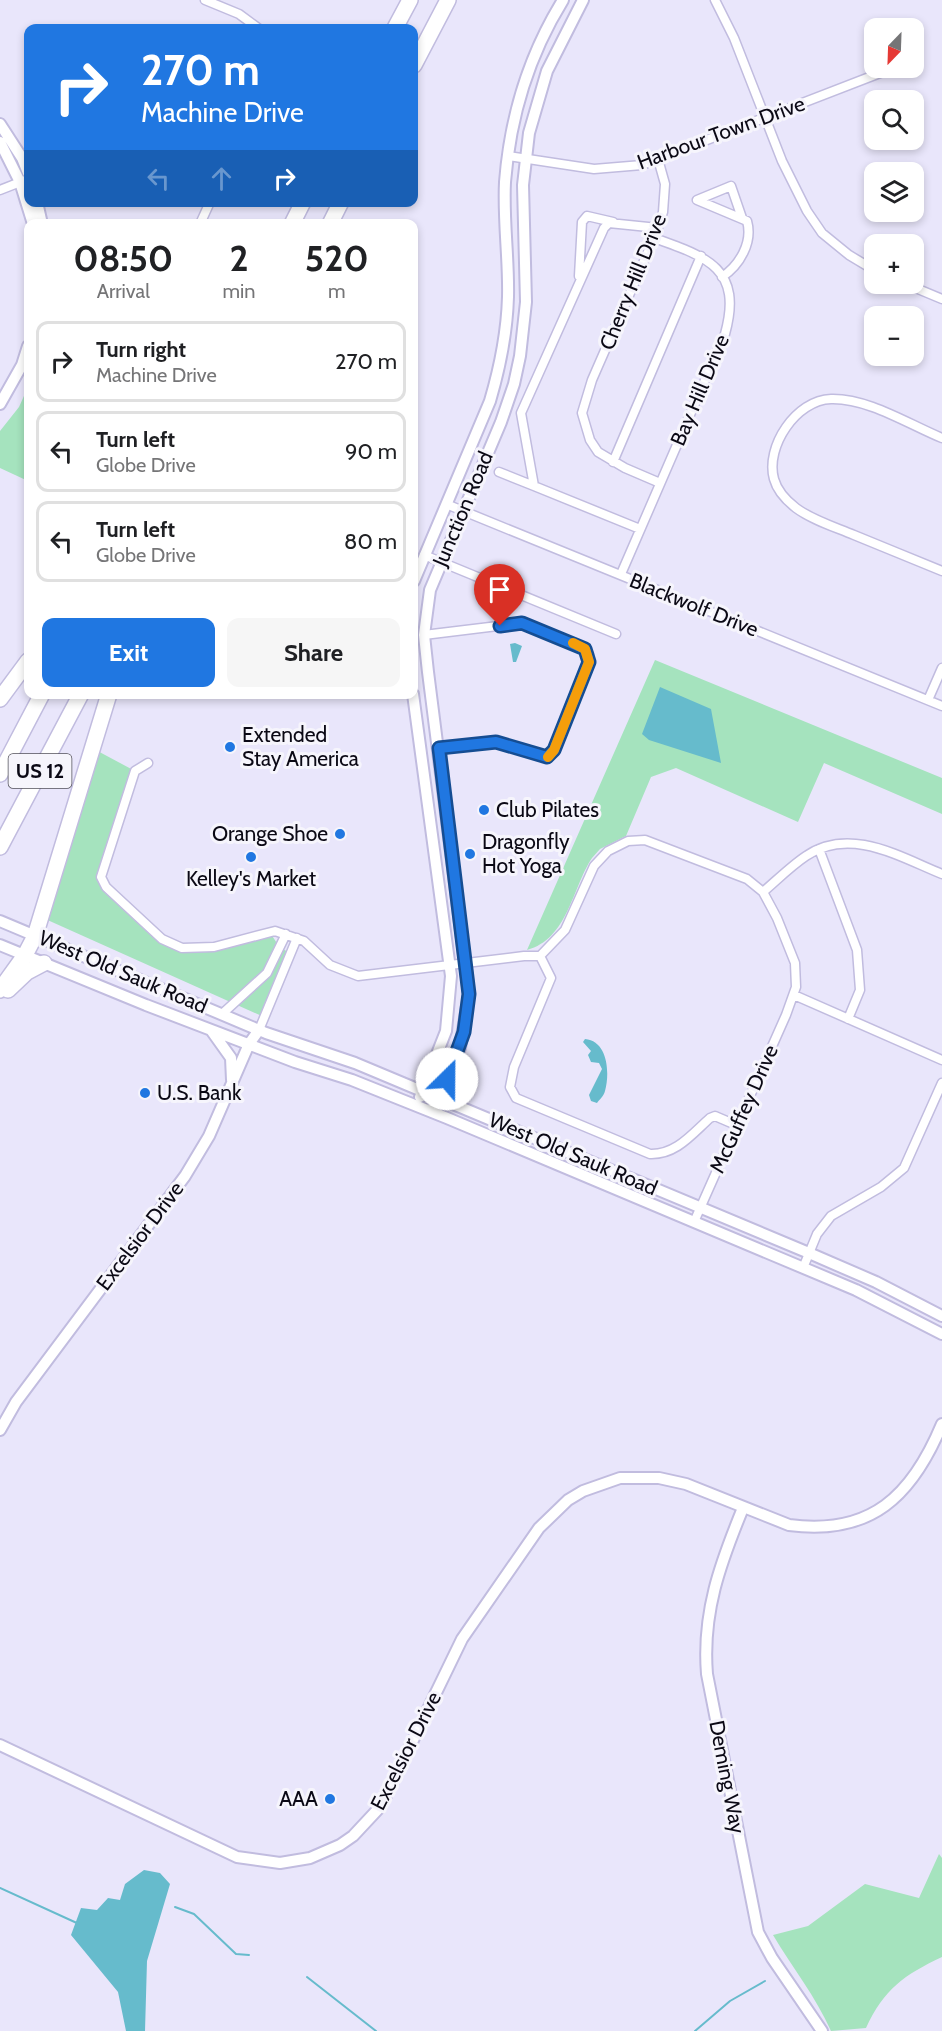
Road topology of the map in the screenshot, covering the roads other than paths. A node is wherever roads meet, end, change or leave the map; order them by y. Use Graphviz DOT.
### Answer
graph roads {
  1 [pos="205,0"];
  2 [pos="411,0"];
  3 [pos="448,0"];
  4 [pos="563,0"];
  5 [pos="583,0"];
  6 [pos="715,0"];
  7 [pos="254,24"];
  8 [pos="397,24"];
  9 [pos="418,57"];
  10 [pos="867,78"];
  11 [pos="765,117"];
  12 [pos="0,124"];
  13 [pos="0,142"];
  14 [pos="508,156"];
  15 [pos="525,158"];
  16 [pos="658,159"];
  17 [pos="24,163"];
  18 [pos="24,180"];
  19 [pos="0,190"];
  20 [pos="742,218"];
  21 [pos="617,222"];
  22 [pos="658,228"];
  23 [pos="654,238"];
  24 [pos="701,256"];
  25 [pos="864,264"];
  26 [pos="722,277"];
  27 [pos="579,283"];
  28 [pos="924,292"];
  29 [pos="942,299"];
  30 [pos="24,359"];
  31 [pos="0,404"];
  32 [pos="942,438"];
  33 [pos="613,462"];
  34 [pos="499,472"];
  35 [pos="660,483"];
  36 [pos="534,486"];
  37 [pos="446,504"];
  38 [pos="463,510"];
  39 [pos="640,529"];
  40 [pos="424,555"];
  41 [pos="440,562"];
  42 [pos="418,571"];
  43 [pos="942,571"];
  44 [pos="621,574"];
  45 [pos="616,634"];
  46 [pos="424,635"];
  47 [pos="24,666"];
  48 [pos="942,668"];
  49 [pos="0,699"];
  50 [pos="39,699"];
  51 [pos="78,699"];
  52 [pos="107,699"];
  53 [pos="414,699"];
  54 [pos="928,699"];
  55 [pos="942,706"];
  56 [pos="439,748"];
  57 [pos="148,763"];
  58 [pos="0,774"];
  59 [pos="0,847"];
  60 [pos="819,849"];
  61 [pos="942,874"];
  62 [pos="763,892"];
  63 [pos="0,921"];
  64 [pos="286,934"];
  65 [pos="35,936"];
  66 [pos="297,938"];
  67 [pos="0,945"];
  68 [pos="25,956"];
  69 [pos="540,956"];
  70 [pos="44,963"];
  71 [pos="467,964"];
  72 [pos="449,966"];
  73 [pos="0,990"];
  74 [pos="794,995"];
  75 [pos="0,998"];
  76 [pos="222,1014"];
  77 [pos="848,1019"];
  78 [pos="209,1028"];
  79 [pos="259,1030"];
  80 [pos="249,1044"];
  81 [pos="942,1060"];
  82 [pos="232,1083"];
  83 [pos="942,1083"];
  84 [pos="422,1091"];
  85 [pos="438,1098"];
  86 [pos="416,1106"];
  87 [pos="432,1112"];
  88 [pos="736,1125"];
  89 [pos="700,1208"];
  90 [pos="694,1222"];
  91 [pos="809,1252"];
  92 [pos="803,1268"];
  93 [pos="942,1316"];
  94 [pos="942,1334"];
  95 [pos="942,1424"];
  96 [pos="0,1430"];
  97 [pos="743,1508"];
  98 [pos="0,1745"];
  99 [pos="822,2031"];
  1 -- 7 [label="street"];
  2 -- 8 [label="highway"];
  3 -- 9 [label="highway"];
  4 -- 14 [label="street, Junction Road"];
  5 -- 15 [label="street, Junction Road"];
  6 -- 11 [label="street"];
  10 -- 11 [label="street, Harbour Town Drive"];
  11 -- 16 [label="street, Harbour Town Drive"];
  11 -- 25 [label="street"];
  12 -- 17 [label="street"];
  13 -- 18 [label="street"];
  14 -- 15 [label="street, Harbour Town Drive"];
  14 -- 37 [label="street, Junction Road"];
  15 -- 16 [label="street, Harbour Town Drive"];
  15 -- 38 [label="street, Junction Road"];
  16 -- 22 [label="street, Cherry Hill Drive"];
  18 -- 19 [label="street"];
  20 -- 20 [label="street"];
  20 -- 26 [label="street"];
  21 -- 22 [label="street"];
  21 -- 27 [label="street"];
  21 -- 27 [label="street"];
  22 -- 23 [label="street, Cherry Hill Drive"];
  23 -- 24 [label="street, Bay Hill Drive"];
  23 -- 33 [label="street, Cherry Hill Drive"];
  24 -- 26 [label="street, Bay Hill Drive"];
  24 -- 33 [label="street"];
  26 -- 35 [label="street, Bay Hill Drive"];
  27 -- 36 [label="street"];
  28 -- 29 [label="street"];
  30 -- 31 [label="street"];
  32 -- 43 [label="street"];
  33 -- 35 [label="street"];
  34 -- 36 [label="street"];
  35 -- 39 [label="street, Bay Hill Drive"];
  36 -- 39 [label="street"];
  37 -- 38 [label="street, Blackwolf Drive"];
  37 -- 40 [label="street, Junction Road"];
  38 -- 41 [label="street, Junction Road"];
  38 -- 44 [label="street, Blackwolf Drive"];
  39 -- 44 [label="street, Bay Hill Drive"];
  40 -- 41 [label="street"];
  40 -- 42 [label="street, Junction Road"];
  41 -- 45 [label="street"];
  41 -- 46 [label="street, Junction Road"];
  44 -- 54 [label="street, Blackwolf Drive"];
  46 -- 56 [label="street, Junction Road"];
  46 -- 56 [label="street"];
  47 -- 49 [label="highway"];
  48 -- 54 [label="street"];
  50 -- 58 [label="highway, US 12"];
  51 -- 59 [label="highway, US 12"];
  52 -- 65 [label="highway"];
  53 -- 72 [label="street"];
  54 -- 55 [label="street, Blackwolf Drive"];
  56 -- 71 [label="street, Junction Road"];
  57 -- 64 [label="street"];
  60 -- 61 [label="street"];
  60 -- 62 [label="street"];
  60 -- 77 [label="street"];
  62 -- 69 [label="street"];
  62 -- 74 [label="street"];
  63 -- 65 [label="street, West Old Sauk Road"];
  64 -- 66 [label="street"];
  64 -- 76 [label="street"];
  65 -- 68 [label="highway"];
  65 -- 76 [label="street, West Old Sauk Road"];
  66 -- 72 [label="street"];
  66 -- 79 [label="street"];
  67 -- 68 [label="street, West Old Sauk Road"];
  68 -- 70 [label="street, West Old Sauk Road"];
  68 -- 73 [label="highway"];
  69 -- 71 [label="street"];
  69 -- 88 [label="street"];
  70 -- 75 [label="highway"];
  70 -- 78 [label="street, West Old Sauk Road"];
  71 -- 72 [label="street"];
  71 -- 85 [label="street, Junction Road"];
  72 -- 84 [label="street"];
  74 -- 77 [label="street"];
  74 -- 88 [label="street, McGuffey Drive"];
  76 -- 79 [label="street, West Old Sauk Road"];
  77 -- 81 [label="street"];
  78 -- 80 [label="street, West Old Sauk Road"];
  78 -- 82 [label="street"];
  79 -- 80 [label="street, Excelsior Drive"];
  79 -- 84 [label="street, West Old Sauk Road"];
  80 -- 82 [label="street, Excelsior Drive"];
  80 -- 86 [label="street, West Old Sauk Road"];
  82 -- 96 [label="street, Excelsior Drive"];
  83 -- 91 [label="street"];
  84 -- 85 [label="street, West Old Sauk Road"];
  84 -- 86 [label="street"];
  85 -- 87 [label="street, Junction Road"];
  85 -- 89 [label="street, West Old Sauk Road"];
  86 -- 87 [label="street, West Old Sauk Road"];
  87 -- 90 [label="street, West Old Sauk Road"];
  88 -- 89 [label="street, McGuffey Drive"];
  89 -- 90 [label="street, McGuffey Drive"];
  89 -- 91 [label="street, West Old Sauk Road"];
  90 -- 92 [label="street, West Old Sauk Road"];
  91 -- 92 [label="street"];
  91 -- 93 [label="street, West Old Sauk Road"];
  92 -- 94 [label="street, West Old Sauk Road"];
  95 -- 97 [label="street, Excelsior Drive"];
  97 -- 98 [label="street, Excelsior Drive"];
  97 -- 99 [label="street, Deming Way"];
}
